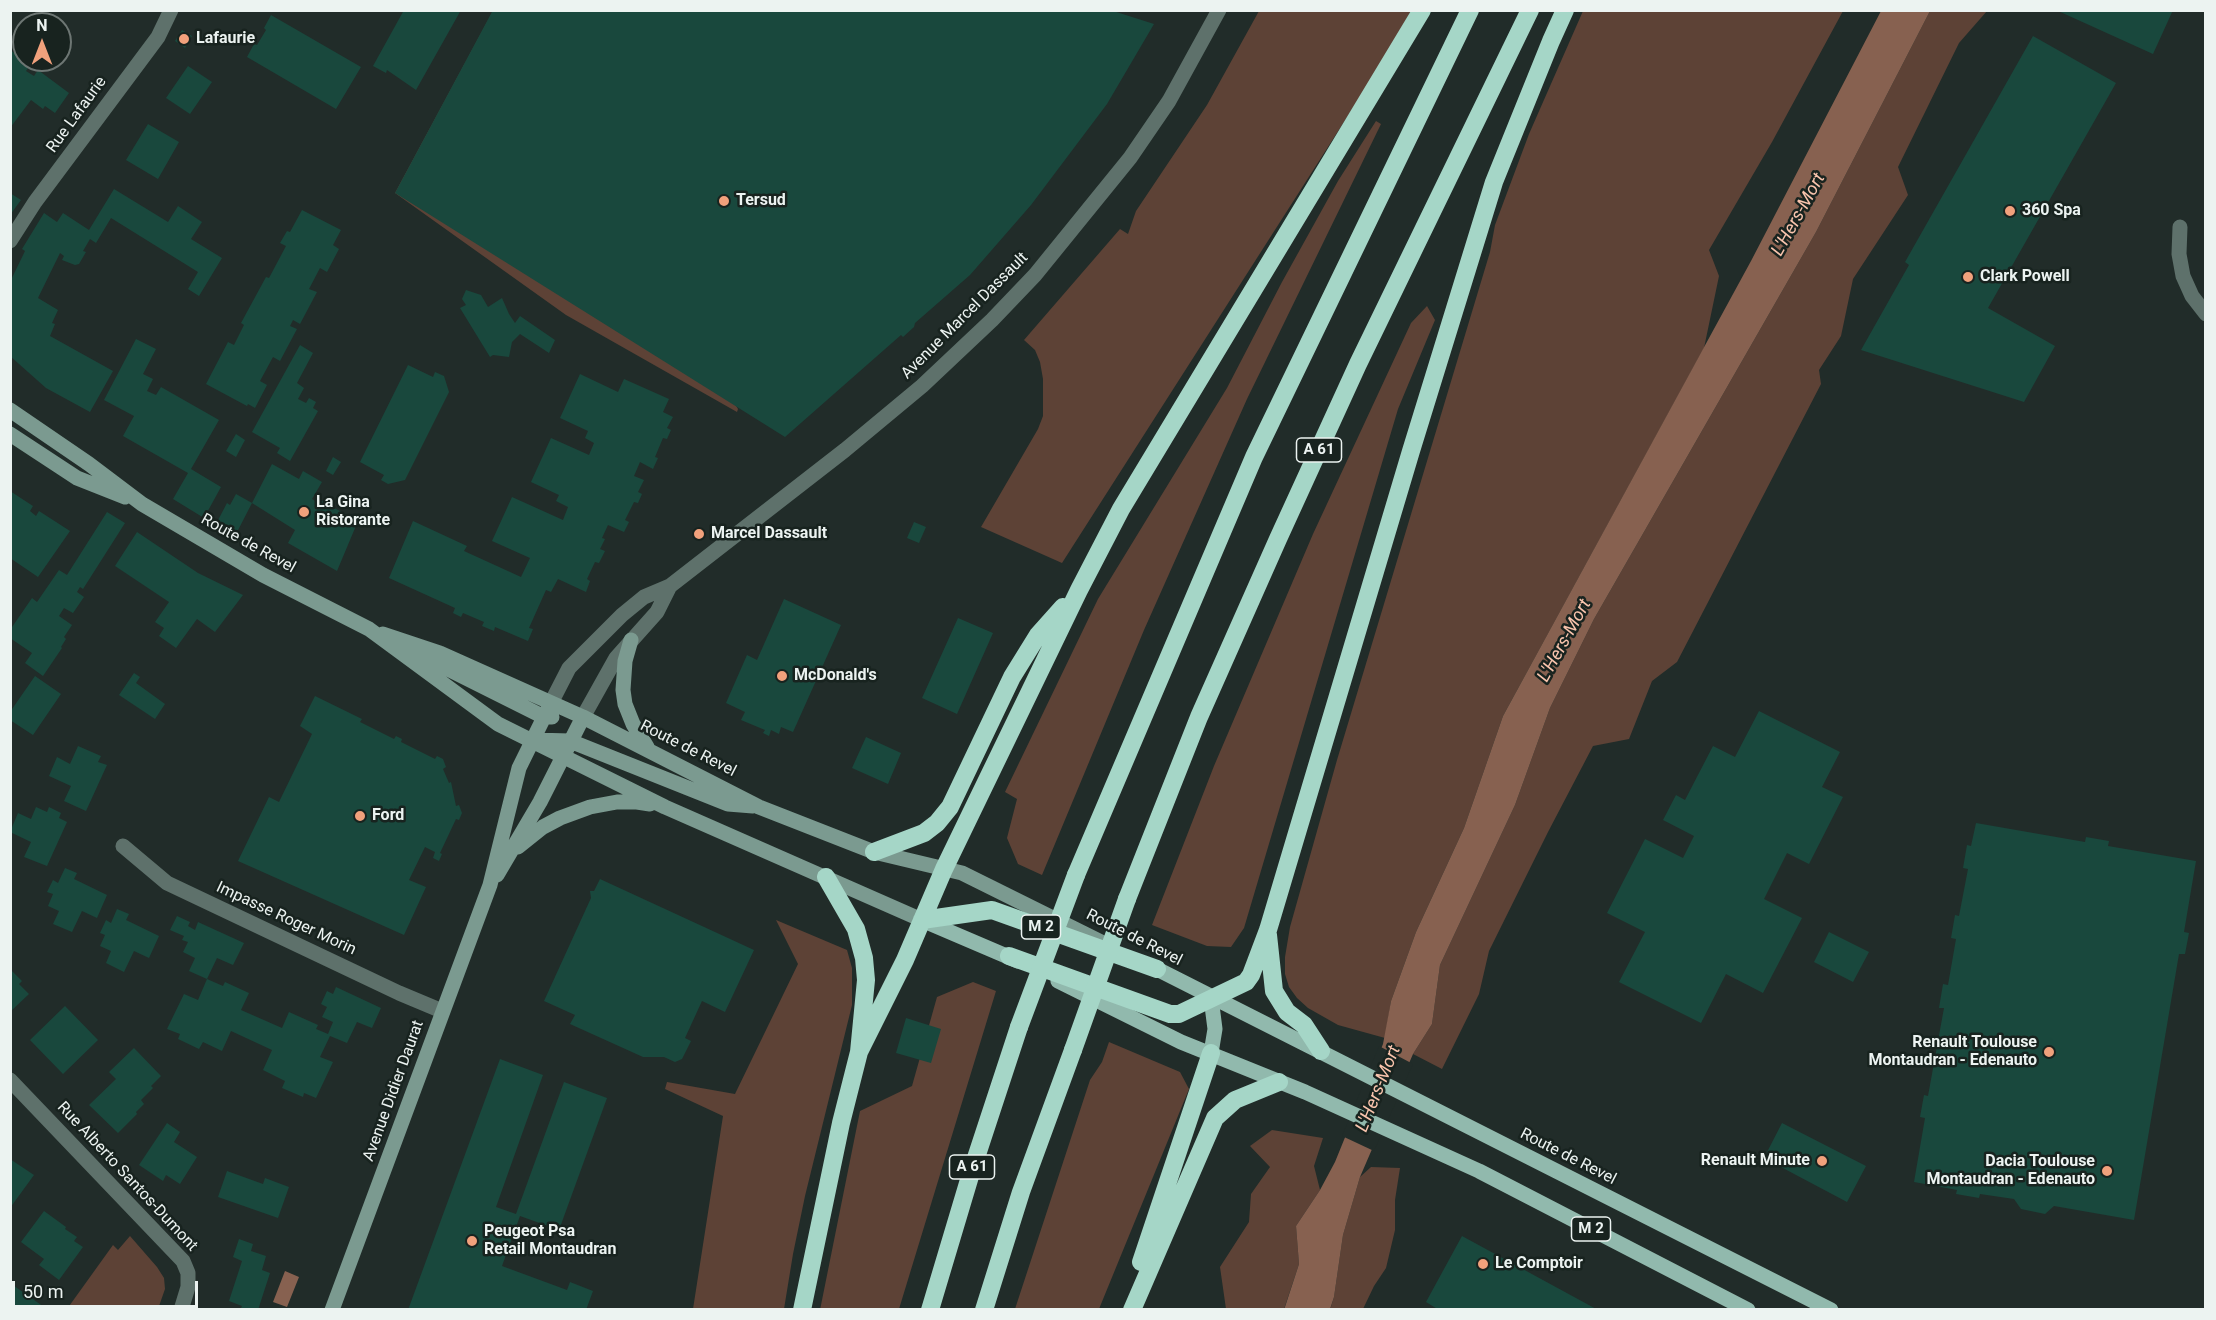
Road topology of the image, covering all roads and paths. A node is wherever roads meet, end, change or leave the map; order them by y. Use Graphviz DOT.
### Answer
graph roads {
  1 [pos="171,10"];
  2 [pos="1219,10"];
  3 [pos="1422,10"];
  4 [pos="1470,10"];
  5 [pos="1530,10"];
  6 [pos="1565,10"];
  7 [pos="2180,228"];
  8 [pos="10,241"];
  9 [pos="2205,314"];
  10 [pos="10,410"];
  11 [pos="10,434"];
  12 [pos="142,504"];
  13 [pos="669,586"];
  14 [pos="1078,590"];
  15 [pos="369,629"];
  16 [pos="631,640"];
  17 [pos="551,703"];
  18 [pos="544,717"];
  19 [pos="583,717"];
  20 [pos="531,740"];
  21 [pos="570,741"];
  22 [pos="648,749"];
  23 [pos="562,757"];
  24 [pos="665,807"];
  25 [pos="759,807"];
  26 [pos="123,846"];
  27 [pos="874,852"];
  28 [pos="510,854"];
  29 [pos="944,869"];
  30 [pos="826,877"];
  31 [pos="490,885"];
  32 [pos="922,920"];
  33 [pos="1268,930"];
  34 [pos="1009,956"];
  35 [pos="1156,969"];
  36 [pos="1211,998"];
  37 [pos="442,1011"];
  38 [pos="1321,1051"];
  39 [pos="859,1052"];
  40 [pos="1211,1053"];
  41 [pos="10,1080"];
  42 [pos="1279,1082"];
  43 [pos="181,1310"];
  44 [pos="332,1310"];
  45 [pos="802,1310"];
  46 [pos="930,1310"];
  47 [pos="984,1310"];
  48 [pos="1127,1310"];
  49 [pos="1132,1310"];
  50 [pos="1748,1310"];
  51 [pos="1831,1310"];
  1 -- 8 [label="street, Rue Lafaurie"];
  2 -- 13 [label="street, Avenue Marcel Dassault"];
  3 -- 14 [label="highway"];
  4 -- 46 [label="highway, A 61, bridge"];
  5 -- 47 [label="highway, A 61, bridge"];
  6 -- 33 [label="highway"];
  7 -- 9 [label="street"];
  10 -- 12 [label="main road, Route de Revel / M 2"];
  11 -- 12 [label="main road, Route de Revel / M 2"];
  12 -- 15 [label="main road, Route de Revel / M 2"];
  13 -- 16 [label="street, Avenue Marcel Dassault"];
  13 -- 17 [label="street, Avenue Marcel Dassault"];
  14 -- 27 [label="highway"];
  14 -- 29 [label="highway"];
  15 -- 17 [label="main road, Route de Revel / M 2"];
  15 -- 18 [label="main road, M 2"];
  15 -- 20 [label="main road, Route de Revel / M 2"];
  16 -- 19 [label="street, Avenue Marcel Dassault"];
  16 -- 22 [label="main road"];
  17 -- 18 [label="main road, Avenue Marcel Dassault"];
  17 -- 19 [label="main road, Route de Revel / M 2"];
  18 -- 19 [label="main road, M 2"];
  18 -- 20 [label="main road, Avenue Marcel Dassault"];
  19 -- 21 [label="main road, Avenue Marcel Dassault"];
  19 -- 22 [label="main road, Route de Revel / M 2"];
  20 -- 21 [label="main road, M 2"];
  20 -- 23 [label="main road, Route de Revel / M 2"];
  20 -- 31 [label="main road, Avenue Didier Daurat"];
  21 -- 23 [label="main road, Avenue Marcel Dassault"];
  21 -- 25 [label="main road, M 2"];
  22 -- 25 [label="main road, Route de Revel / M 2"];
  23 -- 24 [label="main road, Route de Revel / M 2"];
  23 -- 28 [label="main road, Avenue Didier Daurat"];
  24 -- 28 [label="main road, Avenue Didier Daurat"];
  24 -- 30 [label="main road, Route de Revel / M 2"];
  25 -- 27 [label="main road, Route de Revel / M 2"];
  26 -- 37 [label="street, Impasse Roger Morin"];
  27 -- 29 [label="main road, Route de Revel / M 2"];
  28 -- 31 [label="main road, Avenue Didier Daurat"];
  29 -- 32 [label="highway"];
  29 -- 35 [label="main road, Route de Revel / M 2"];
  30 -- 32 [label="main road, Route de Revel / M 2"];
  30 -- 39 [label="highway"];
  31 -- 37 [label="main road, Avenue Didier Daurat"];
  32 -- 34 [label="main road, Route de Revel / M 2"];
  32 -- 35 [label="highway, M 2"];
  32 -- 39 [label="highway"];
  33 -- 36 [label="highway"];
  33 -- 38 [label="highway"];
  34 -- 36 [label="highway, M 2"];
  34 -- 40 [label="main road, Route de Revel / M 2"];
  35 -- 36 [label="main road, Route de Revel / M 2"];
  36 -- 38 [label="main road, Route de Revel / M 2"];
  36 -- 40 [label="main road"];
  37 -- 44 [label="main road, Avenue Didier Daurat"];
  38 -- 51 [label="main road, Route de Revel / M 2"];
  39 -- 45 [label="highway"];
  40 -- 42 [label="main road, Route de Revel / M 2"];
  40 -- 48 [label="highway"];
  41 -- 43 [label="street, Rue Alberto Santos-Dumont"];
  42 -- 49 [label="highway"];
  42 -- 50 [label="main road, Route de Revel / M 2"];
}
